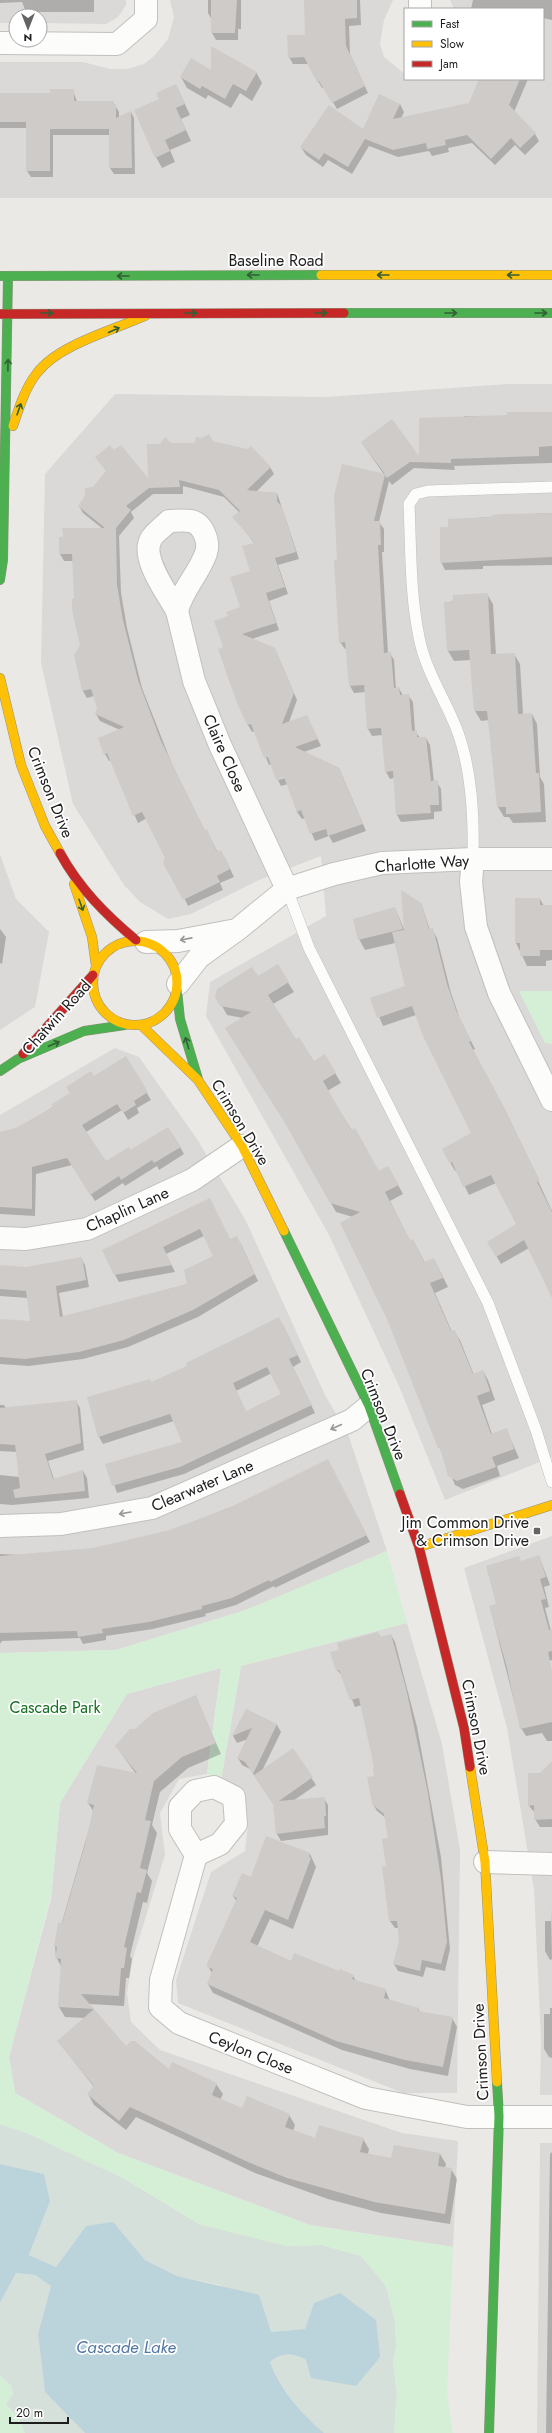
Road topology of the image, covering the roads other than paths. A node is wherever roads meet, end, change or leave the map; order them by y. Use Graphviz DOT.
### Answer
graph roads {
  1 [pos="146,0"];
  2 [pos="0,43"];
  3 [pos="552,275"];
  4 [pos="4,276"];
  5 [pos="152,313"];
  6 [pos="552,313"];
  7 [pos="4,314"];
  8 [pos="6,446"];
  9 [pos="552,486"];
  10 [pos="0,580"];
  11 [pos="177,611"];
  12 [pos="0,678"];
  13 [pos="473,859"];
  14 [pos="552,859"];
  15 [pos="68,868"];
  16 [pos="287,889"];
  17 [pos="238,929"];
  18 [pos="141,941"];
  19 [pos="95,970"];
  20 [pos="178,987"];
  21 [pos="126,1025"];
  22 [pos="141,1025"];
  23 [pos="18,1059"];
  24 [pos="0,1071"];
  25 [pos="198,1080"];
  26 [pos="552,1100"];
  27 [pos="242,1146"];
  28 [pos="0,1238"];
  29 [pos="369,1406"];
  30 [pos="552,1482"];
  31 [pos="552,1505"];
  32 [pos="0,1526"];
  33 [pos="419,1547"];
  34 [pos="196,1855"];
  35 [pos="485,1862"];
  36 [pos="552,1864"];
  37 [pos="499,2116"];
  38 [pos="552,2117"];
  39 [pos="489,2433"];
  1 -- 2 [label="street"];
  3 -- 4 [label="street, Baseline Road, one-way"];
  4 -- 7 [label="street"];
  5 -- 6 [label="street, one-way"];
  7 -- 5 [label="street, one-way"];
  8 -- 5 [label="street, one-way"];
  8 -- 7 [label="street, one-way"];
  8 -- 10 [label="street"];
  9 -- 13 [label="lane"];
  11 -- 16 [label="street, Claire Close"];
  12 -- 15 [label="street, Crimson Drive"];
  13 -- 14 [label="street, Charlotte Way"];
  13 -- 16 [label="street, Charlotte Way"];
  13 -- 26 [label="street"];
  15 -- 18 [label="street, Crimson Drive"];
  15 -- 19 [label="street, Crimson Drive, one-way"];
  16 -- 17 [label="street, Charlotte Way"];
  16 -- 30 [label="lane"];
  17 -- 18 [label="street, one-way"];
  17 -- 20 [label="street"];
  18 -- 19 [label="street"];
  18 -- 20 [label="street"];
  19 -- 21 [label="street"];
  19 -- 23 [label="street, Chatwin Road"];
  20 -- 22 [label="street"];
  25 -- 20 [label="street, Crimson Drive, one-way"];
  21 -- 22 [label="street"];
  23 -- 21 [label="street, Chatwin Road, one-way"];
  22 -- 25 [label="street, Crimson Drive"];
  23 -- 24 [label="street, Chatwin Road"];
  25 -- 27 [label="street, Crimson Drive"];
  27 -- 28 [label="street, Chaplin Lane"];
  27 -- 29 [label="street, Crimson Drive"];
  29 -- 32 [label="street, Clearwater Lane, one-way"];
  29 -- 33 [label="street, Crimson Drive"];
  31 -- 33 [label="street"];
  33 -- 35 [label="street, Crimson Drive"];
  34 -- 37 [label="street, Ceylon Close"];
  35 -- 36 [label="street"];
  35 -- 37 [label="street, Crimson Drive"];
  37 -- 38 [label="street"];
  37 -- 39 [label="street, Crimson Drive"];
}
